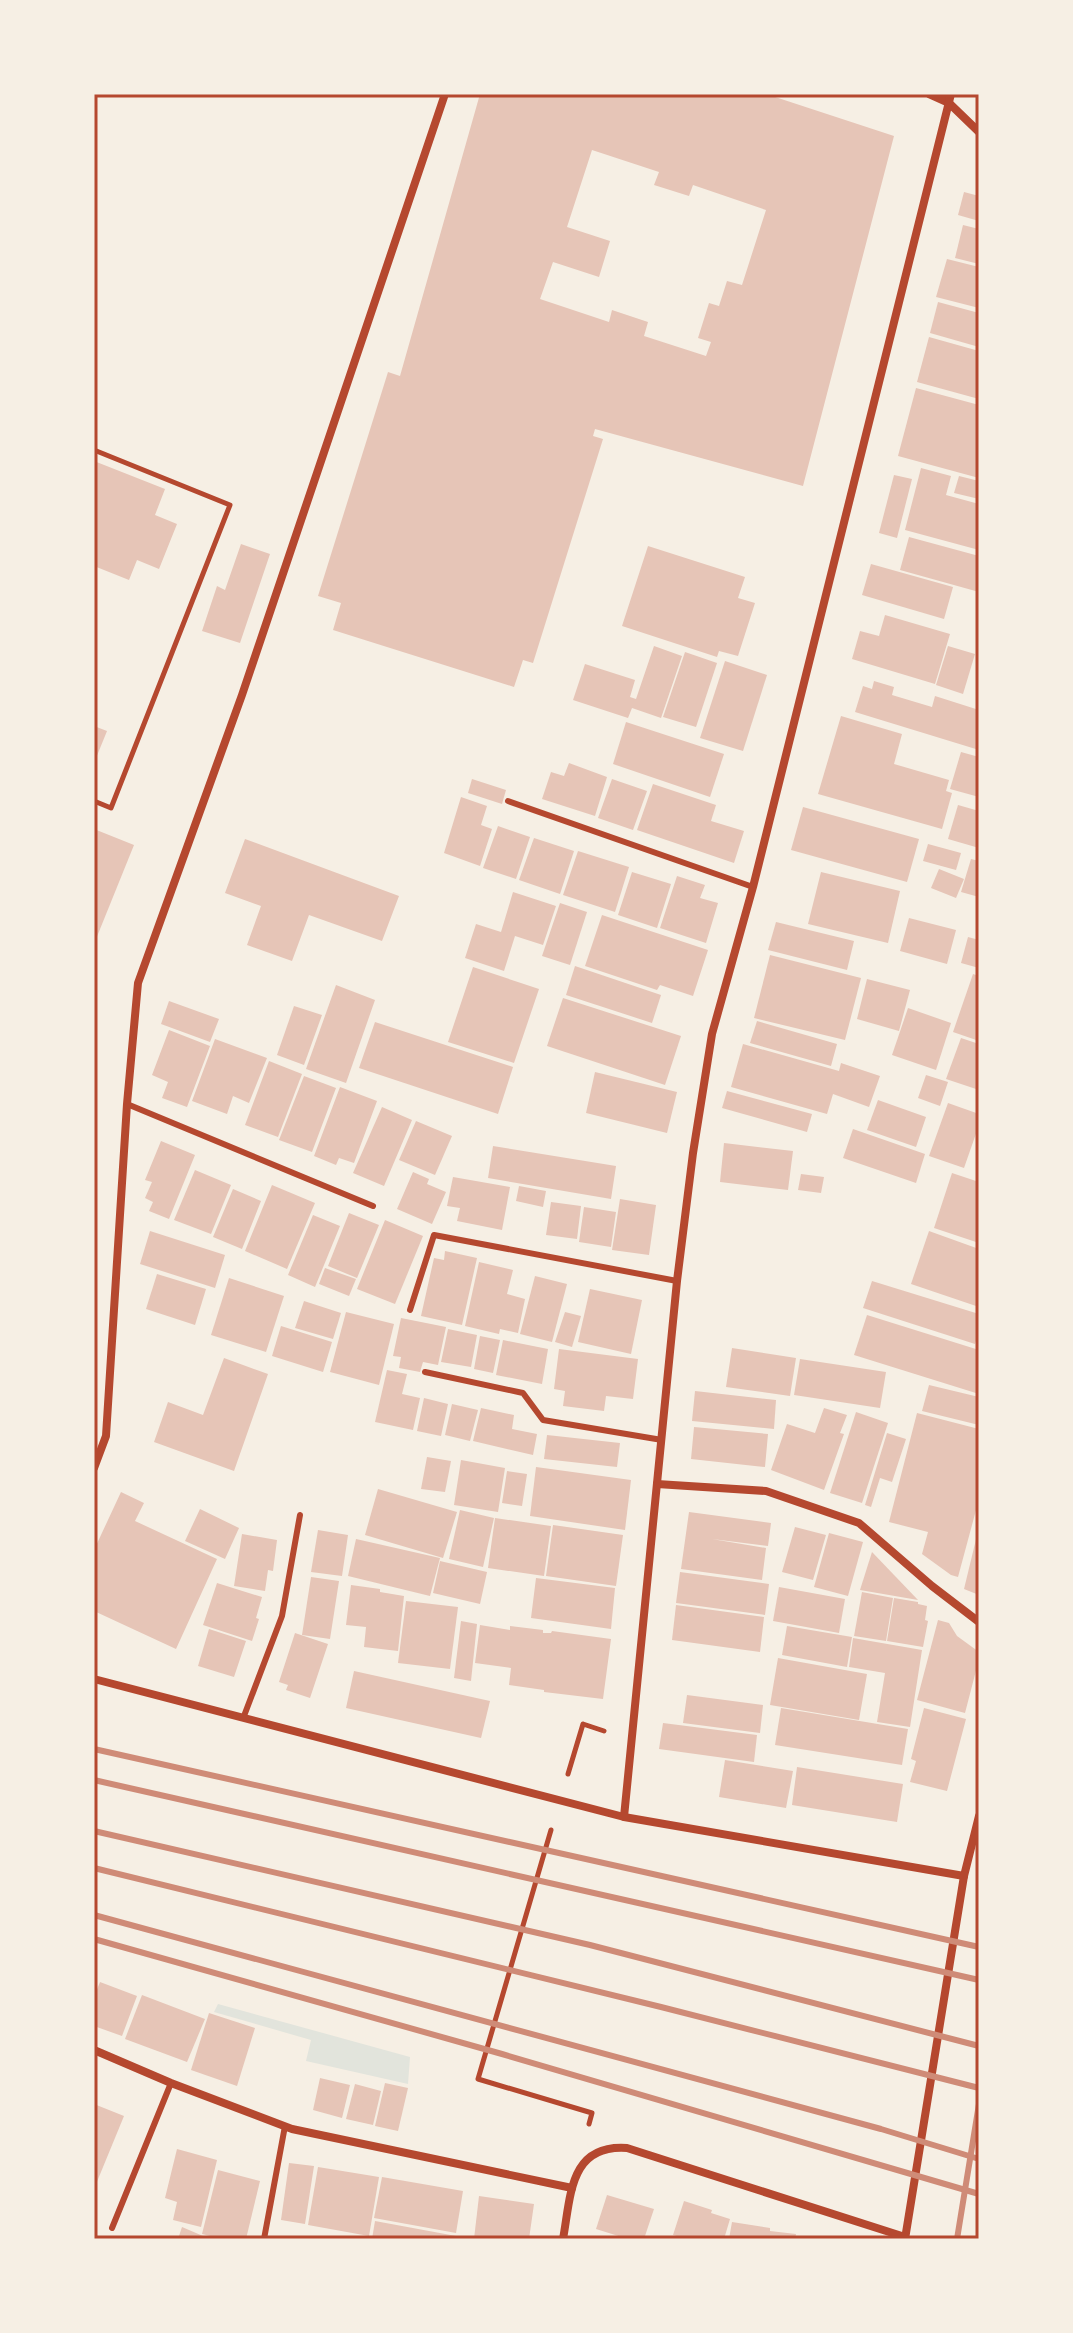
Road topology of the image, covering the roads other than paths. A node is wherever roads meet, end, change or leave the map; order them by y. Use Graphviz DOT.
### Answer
graph roads {
  1 [pos="445,94"];
  2 [pos="929,94"];
  3 [pos="950,99"];
  4 [pos="979,132"];
  5 [pos="508,801"];
  6 [pos="753,887"];
  7 [pos="127,1104"];
  8 [pos="373,1206"];
  9 [pos="677,1281"];
  10 [pos="410,1310"];
  11 [pos="425,1372"];
  12 [pos="662,1440"];
  13 [pos="94,1468"];
  14 [pos="657,1484"];
  15 [pos="300,1515"];
  16 [pos="979,1622"];
  17 [pos="94,1679"];
  18 [pos="244,1716"];
  19 [pos="979,1816"];
  20 [pos="624,1817"];
  21 [pos="964,1876"];
  22 [pos="94,2050"];
  23 [pos="171,2083"];
  24 [pos="285,2126"];
  25 [pos="572,2188"];
  26 [pos="112,2228"];
  27 [pos="905,2238"];
  28 [pos="264,2239"];
  29 [pos="563,2239"];
  1 -- 7 [label="street"];
  2 -- 3 [label="street"];
  3 -- 4 [label="street"];
  3 -- 6 [label="street"];
  5 -- 6 [label="lane"];
  6 -- 9 [label="street"];
  7 -- 8 [label="lane"];
  7 -- 13 [label="street"];
  9 -- 10 [label="lane"];
  9 -- 12 [label="street"];
  11 -- 12 [label="lane"];
  12 -- 14 [label="street"];
  14 -- 16 [label="street"];
  14 -- 20 [label="street"];
  15 -- 18 [label="lane"];
  17 -- 18 [label="street"];
  18 -- 20 [label="street"];
  19 -- 21 [label="street"];
  20 -- 21 [label="street"];
  21 -- 27 [label="street"];
  22 -- 23 [label="street"];
  23 -- 24 [label="street"];
  23 -- 26 [label="lane"];
  24 -- 25 [label="street"];
  24 -- 28 [label="lane"];
  25 -- 27 [label="street"];
  25 -- 29 [label="street"];
}
